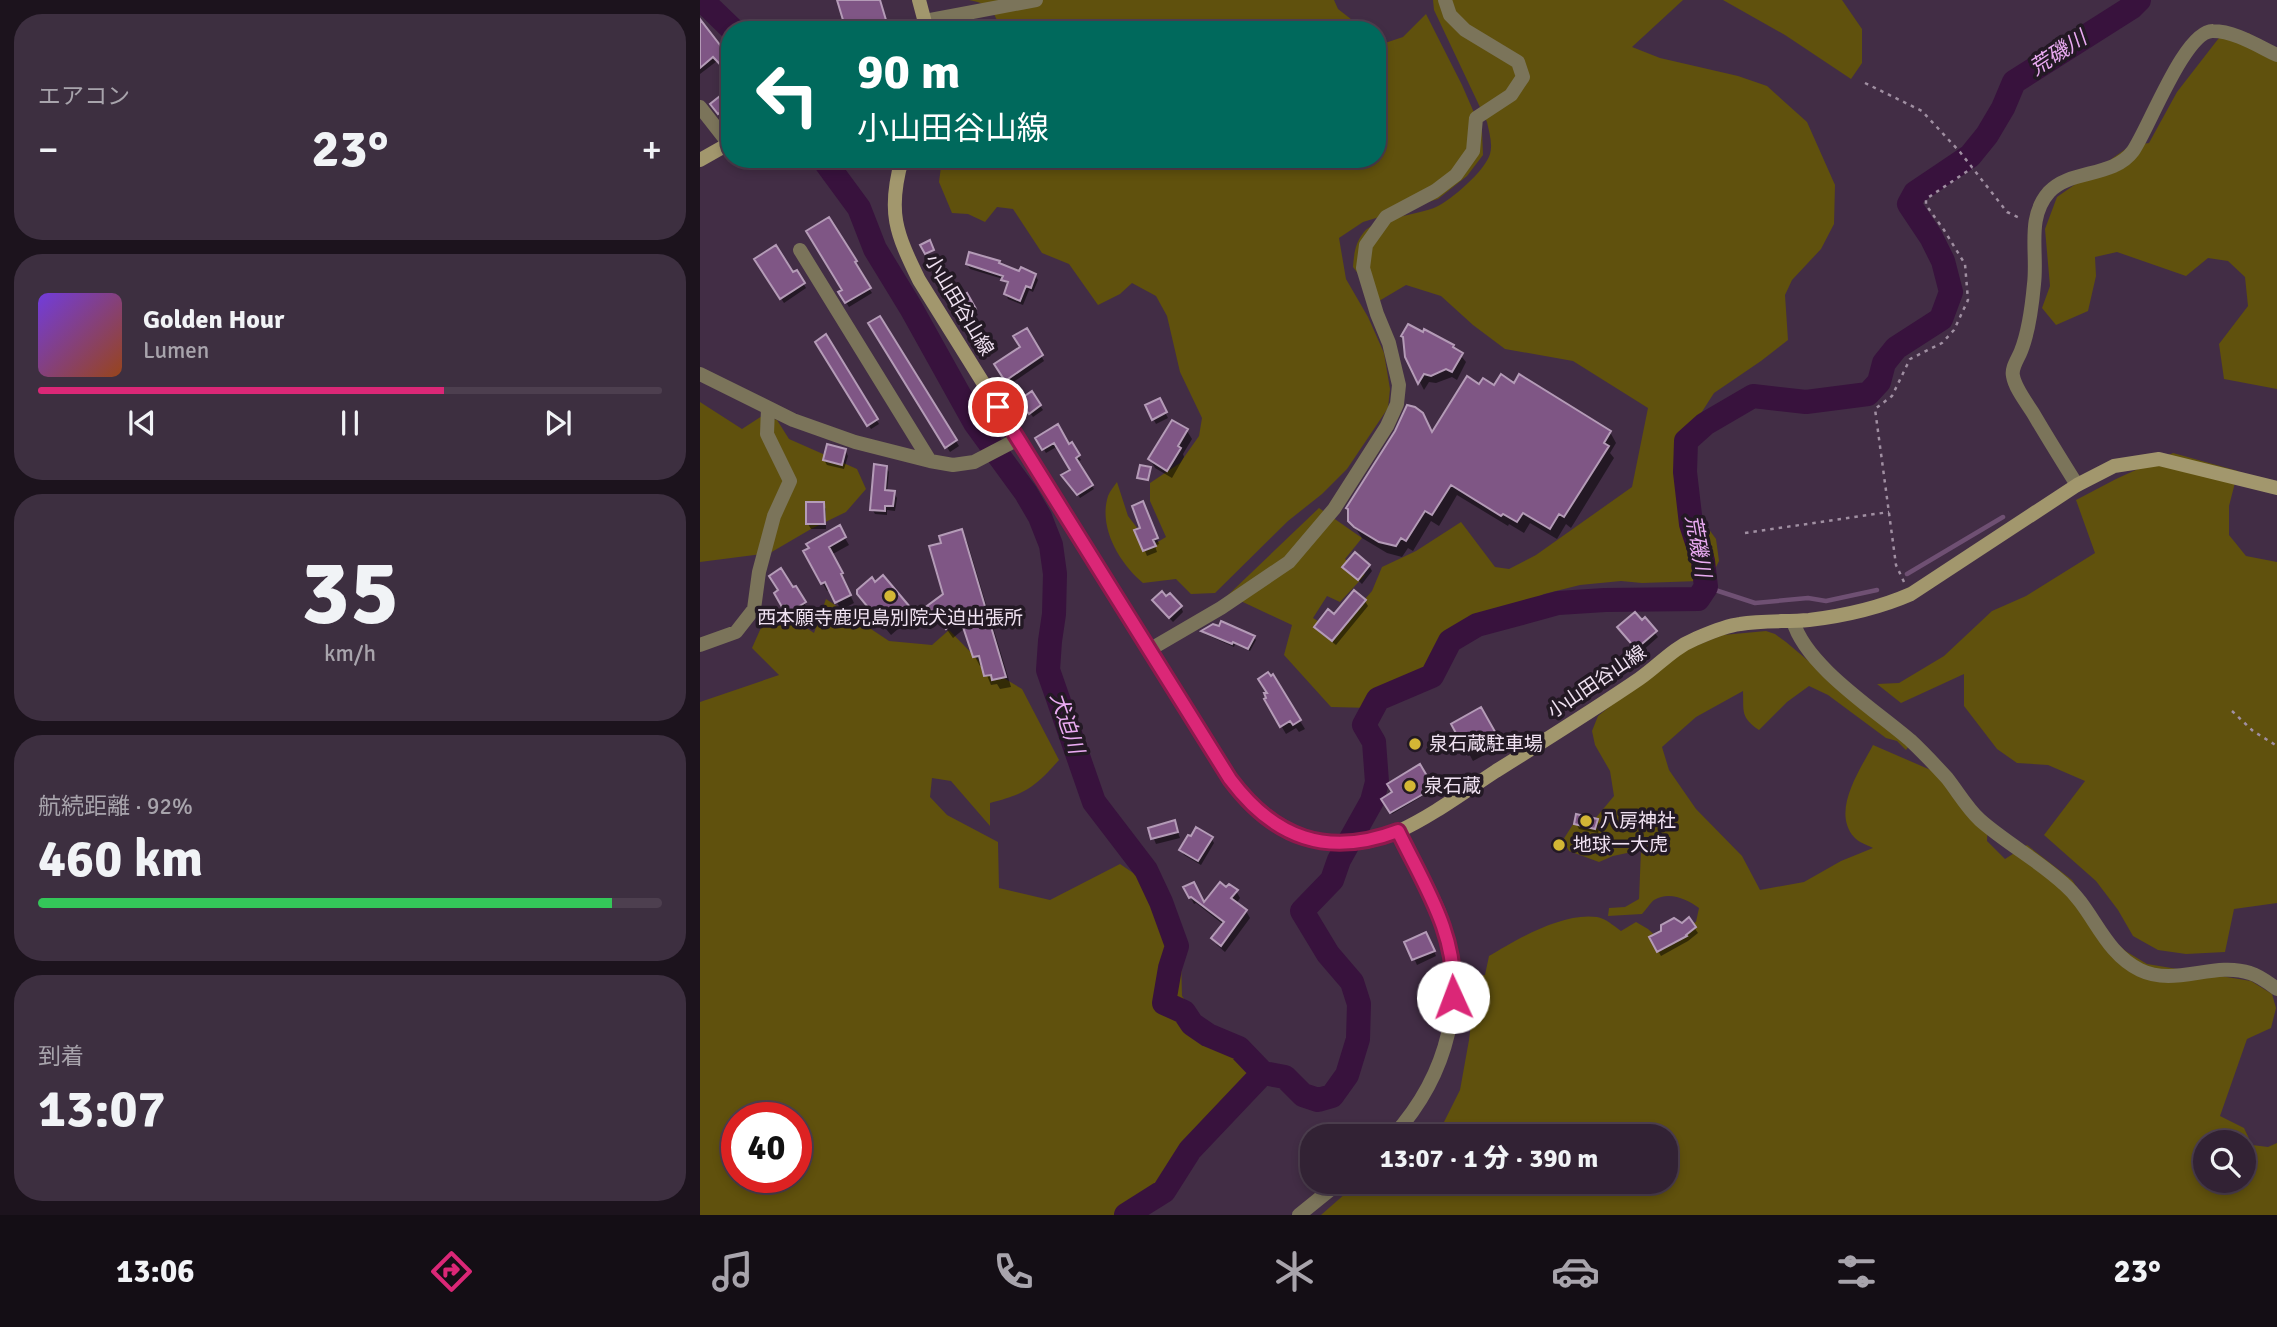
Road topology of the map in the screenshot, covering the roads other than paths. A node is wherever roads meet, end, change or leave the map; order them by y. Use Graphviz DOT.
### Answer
graph roads {
  1 [pos="919,0"];
  2 [pos="1036,0"];
  3 [pos="1444,0"];
  4 [pos="925,21"];
  5 [pos="944,21"];
  6 [pos="2277,55"];
  7 [pos="700,107"];
  8 [pos="721,133"];
  9 [pos="721,148"];
  10 [pos="700,160"];
  11 [pos="900,168"];
  12 [pos="800,250"];
  13 [pos="700,374"];
  14 [pos="768,408"];
  15 [pos="1017,439"];
  16 [pos="930,461"];
  17 [pos="2077,485"];
  18 [pos="2277,488"];
  19 [pos="1793,621"];
  20 [pos="700,645"];
  21 [pos="1149,650"];
  22 [pos="1398,831"];
  23 [pos="2277,989"];
  24 [pos="1402,1124"];
  25 [pos="1325,1194"];
  26 [pos="1300,1215"];
  1 -- 4 [label="main road"];
  2 -- 5 [label="street"];
  3 -- 21 [label="street"];
  6 -- 17 [label="street"];
  7 -- 8 [label="street"];
  9 -- 10 [label="main road"];
  11 -- 15 [label="main road, 小山田谷山線"];
  12 -- 16 [label="street"];
  13 -- 14 [label="street"];
  14 -- 16 [label="street"];
  14 -- 20 [label="street"];
  15 -- 16 [label="street"];
  15 -- 21 [label="main road, 小山田谷山線"];
  17 -- 18 [label="main road, 小山田谷山線"];
  17 -- 19 [label="main road, 小山田谷山線"];
  19 -- 22 [label="main road, 小山田谷山線"];
  19 -- 23 [label="street"];
  21 -- 22 [label="main road, 小山田谷山線"];
  22 -- 24 [label="street"];
  25 -- 26 [label="street"];
}
